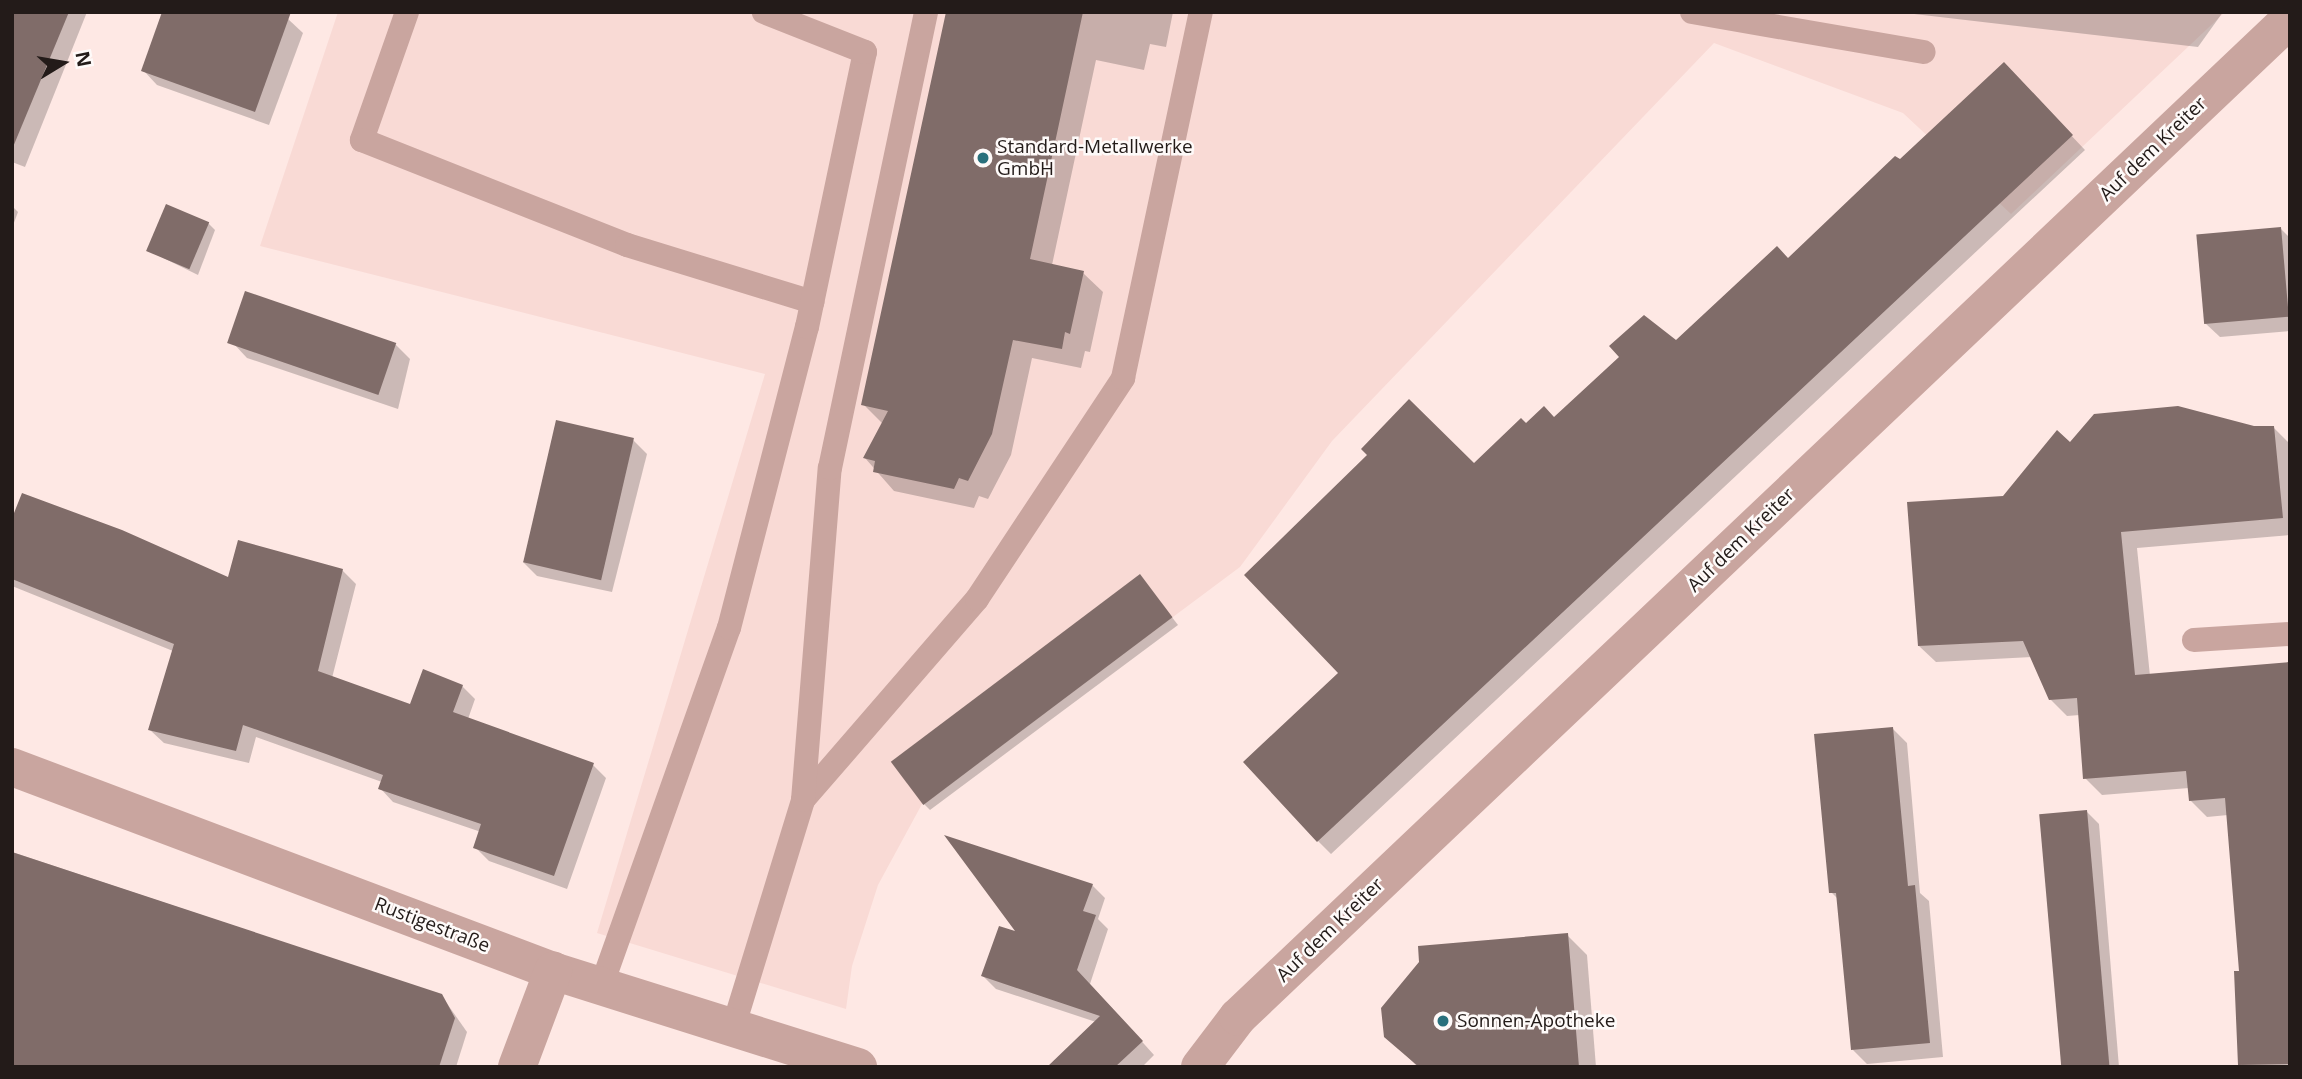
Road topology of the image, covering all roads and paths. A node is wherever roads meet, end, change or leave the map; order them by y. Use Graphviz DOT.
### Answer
graph roads {
  1 [pos="407,12"];
  2 [pos="764,12"];
  3 [pos="926,12"];
  4 [pos="1201,12"];
  5 [pos="1692,12"];
  6 [pos="2290,19"];
  7 [pos="1924,52"];
  8 [pos="812,302"];
  9 [pos="2290,634"];
  10 [pos="2194,640"];
  11 [pos="12,767"];
  12 [pos="803,800"];
  13 [pos="554,971"];
  14 [pos="601,986"];
  15 [pos="733,1028"];
  16 [pos="517,1067"];
  17 [pos="858,1067"];
  18 [pos="1200,1067"];
  1 -- 8 [label="lane"];
  2 -- 8 [label="lane"];
  3 -- 12 [label="lane"];
  4 -- 12 [label="lane"];
  5 -- 7 [label="lane"];
  6 -- 18 [label="street, Auf dem Kreiter"];
  8 -- 14 [label="lane"];
  9 -- 10 [label="lane"];
  11 -- 13 [label="street, Rustigestraße"];
  12 -- 15 [label="lane"];
  13 -- 14 [label="street, Rustigestraße"];
  13 -- 16 [label="street"];
  14 -- 15 [label="street, Rustigestraße"];
  15 -- 17 [label="street, Rustigestraße"];
}
